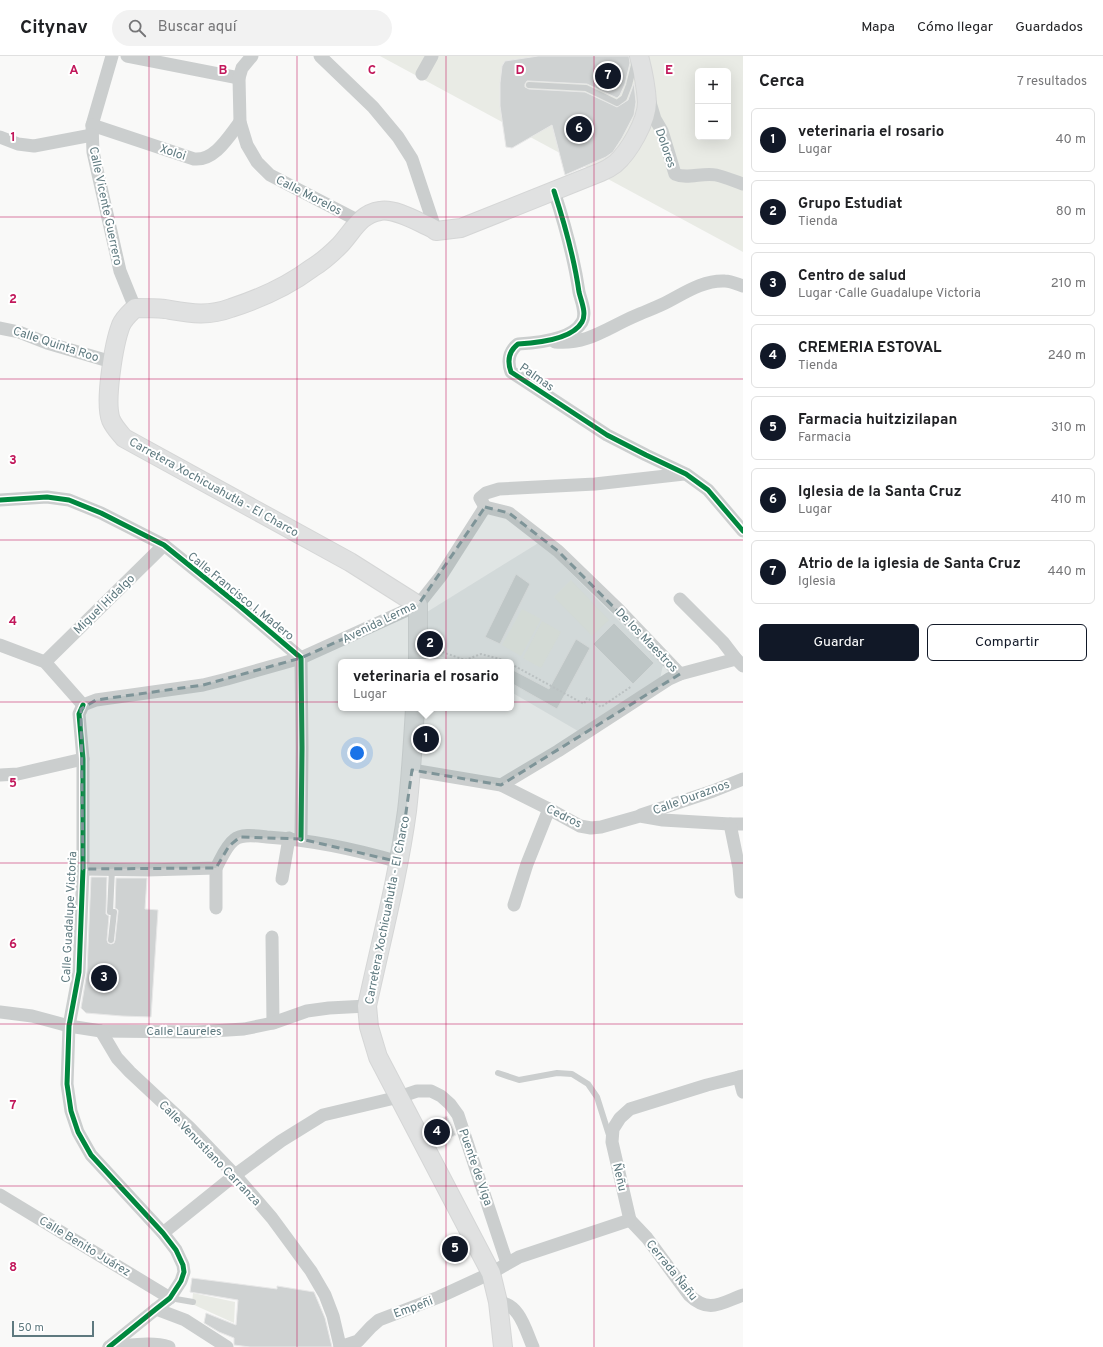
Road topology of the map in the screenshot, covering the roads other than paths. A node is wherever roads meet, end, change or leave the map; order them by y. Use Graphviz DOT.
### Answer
graph roads {
  1 [pos="112,56"];
  2 [pos="127,56"];
  3 [pos="252,56"];
  4 [pos="320,56"];
  5 [pos="432,56"];
  6 [pos="636,56"];
  7 [pos="640,56"];
  8 [pos="422,74"];
  9 [pos="239,78"];
  10 [pos="644,78"];
  11 [pos="529,85"];
  12 [pos="240,122"];
  13 [pos="92,130"];
  14 [pos="0,137"];
  15 [pos="743,184"];
  16 [pos="554,191"];
  17 [pos="359,221"];
  18 [pos="436,231"];
  19 [pos="743,286"];
  20 [pos="135,308"];
  21 [pos="0,328"];
  22 [pos="545,341"];
  23 [pos="112,362"];
  24 [pos="686,474"];
  25 [pos="0,500"];
  26 [pos="486,507"];
  27 [pos="743,531"];
  28 [pos="164,545"];
  29 [pos="680,599"];
  30 [pos="418,605"];
  31 [pos="0,645"];
  32 [pos="301,658"];
  33 [pos="418,659"];
  34 [pos="45,662"];
  35 [pos="740,662"];
  36 [pos="680,674"];
  37 [pos="83,705"];
  38 [pos="415,711"];
  39 [pos="82,759"];
  40 [pos="412,770"];
  41 [pos="0,776"];
  42 [pos="743,779"];
  43 [pos="501,785"];
  44 [pos="549,809"];
  45 [pos="640,816"];
  46 [pos="736,824"];
  47 [pos="295,839"];
  48 [pos="399,862"];
  49 [pos="216,868"];
  50 [pos="741,868"];
  51 [pos="83,869"];
  52 [pos="112,869"];
  53 [pos="282,879"];
  54 [pos="741,892"];
  55 [pos="514,905"];
  56 [pos="216,908"];
  57 [pos="272,937"];
  58 [pos="111,940"];
  59 [pos="367,1006"];
  60 [pos="0,1012"];
  61 [pos="273,1023"];
  62 [pos="69,1026"];
  63 [pos="101,1031"];
  64 [pos="498,1073"];
  65 [pos="741,1077"];
  66 [pos="743,1092"];
  67 [pos="399,1097"];
  68 [pos="612,1142"];
  69 [pos="235,1175"];
  70 [pos="0,1196"];
  71 [pos="630,1220"];
  72 [pos="163,1233"];
  73 [pos="507,1263"];
  74 [pos="491,1273"];
  75 [pos="743,1295"];
  76 [pos="170,1298"];
  77 [pos="193,1302"];
  78 [pos="498,1302"];
  79 [pos="156,1308"];
  80 [pos="109,1347"];
  81 [pos="169,1347"];
  82 [pos="227,1347"];
  83 [pos="340,1347"];
  84 [pos="503,1347"];
  85 [pos="533,1347"];
  1 -- 13 [label="street, Calle Vicente Guerrero"];
  2 -- 9 [label="street"];
  3 -- 9 [label="street, Calle Morelos"];
  4 -- 18 [label="street"];
  5 -- 8 [label="street"];
  6 -- 11 [label="lane"];
  7 -- 10 [label="main road"];
  9 -- 12 [label="street, Calle Morelos"];
  10 -- 15 [label="street, Dolores"];
  10 -- 16 [label="main road"];
  12 -- 13 [label="street, Xoloi"];
  12 -- 17 [label="street, Calle Morelos"];
  13 -- 14 [label="street"];
  13 -- 20 [label="street, Calle Vicente Guerrero"];
  16 -- 18 [label="main road"];
  16 -- 22 [label="street, Palmas"];
  17 -- 18 [label="main road"];
  17 -- 20 [label="main road"];
  19 -- 22 [label="street, Palmas"];
  20 -- 23 [label="main road, Carretera Xochicuahutla - El Charco"];
  21 -- 23 [label="street, Calle Quinta Roo"];
  22 -- 24 [label="street, Palmas"];
  23 -- 30 [label="main road, Carretera Xochicuahutla - El Charco"];
  24 -- 26 [label="street, Avenida Lerma"];
  24 -- 27 [label="street, Palmas"];
  25 -- 28 [label="street, Calle Francisco I. Madero"];
  26 -- 30 [label="street, Avenida Lerma"];
  26 -- 36 [label="street, De los Maestros"];
  28 -- 32 [label="street, Calle Francisco I. Madero"];
  28 -- 34 [label="street, Miguel Hidalgo"];
  29 -- 35 [label="street"];
  30 -- 32 [label="street, Avenida Lerma"];
  30 -- 33 [label="main road"];
  31 -- 34 [label="street"];
  32 -- 37 [label="street, Avenida Lerma"];
  32 -- 47 [label="street"];
  34 -- 37 [label="street"];
  35 -- 36 [label="street"];
  36 -- 43 [label="street, De los Maestros"];
  37 -- 39 [label="street, Calle Guadalupe Victoria"];
  38 -- 40 [label="main road, Carretera Xochicuahutla - El Charco"];
  39 -- 41 [label="street"];
  39 -- 51 [label="street, Calle Guadalupe Victoria"];
  40 -- 43 [label="street, Cedros"];
  40 -- 48 [label="main road, Carretera Xochicuahutla - El Charco"];
  42 -- 45 [label="street, Calle Duraznos"];
  43 -- 44 [label="street, Cedros"];
  44 -- 45 [label="street, Cedros"];
  44 -- 55 [label="street"];
  45 -- 46 [label="street, Cedros"];
  46 -- 50 [label="street"];
  47 -- 48 [label="street"];
  47 -- 49 [label="street"];
  47 -- 53 [label="street"];
  48 -- 59 [label="main road, Carretera Xochicuahutla - El Charco"];
  49 -- 52 [label="street"];
  49 -- 56 [label="street"];
  50 -- 54 [label="street"];
  51 -- 52 [label="street"];
  51 -- 62 [label="street, Calle Guadalupe Victoria"];
  52 -- 58 [label="lane"];
  57 -- 61 [label="street"];
  59 -- 61 [label="street, Calle Laureles"];
  59 -- 67 [label="main road, Carretera Xochicuahutla - El Charco"];
  60 -- 62 [label="street, Calle Laureles"];
  61 -- 63 [label="street, Calle Laureles"];
  62 -- 63 [label="street, Calle Laureles"];
  62 -- 72 [label="street, Calle Guadalupe Victoria"];
  63 -- 69 [label="street, Calle Venustiano Carranza"];
  64 -- 68 [label="lane"];
  65 -- 66 [label="street"];
  65 -- 68 [label="street, Ñeñu"];
  67 -- 69 [label="street"];
  67 -- 73 [label="street, Puente de Viga"];
  67 -- 74 [label="main road, Carretera Xochicuahutla - El Charco"];
  68 -- 71 [label="street, Ñeñu"];
  69 -- 72 [label="street"];
  69 -- 83 [label="street, Calle Venustiano Carranza"];
  70 -- 76 [label="street, Calle Benito Juárez"];
  71 -- 73 [label="street"];
  71 -- 75 [label="street, Cerrada Ñañu"];
  72 -- 76 [label="street, Calle Guadalupe Victoria"];
  73 -- 74 [label="street"];
  74 -- 78 [label="main road, Carretera Xochicuahutla - El Charco"];
  74 -- 83 [label="street, Empeñi"];
  76 -- 77 [label="lane"];
  76 -- 79 [label="street, Calle Guadalupe Victoria"];
  78 -- 84 [label="main road, Carretera Xochicuahutla - El Charco"];
  78 -- 85 [label="street"];
  79 -- 80 [label="street, Calle Guadalupe Victoria"];
  79 -- 82 [label="street"];
  80 -- 81 [label="street"];
}
